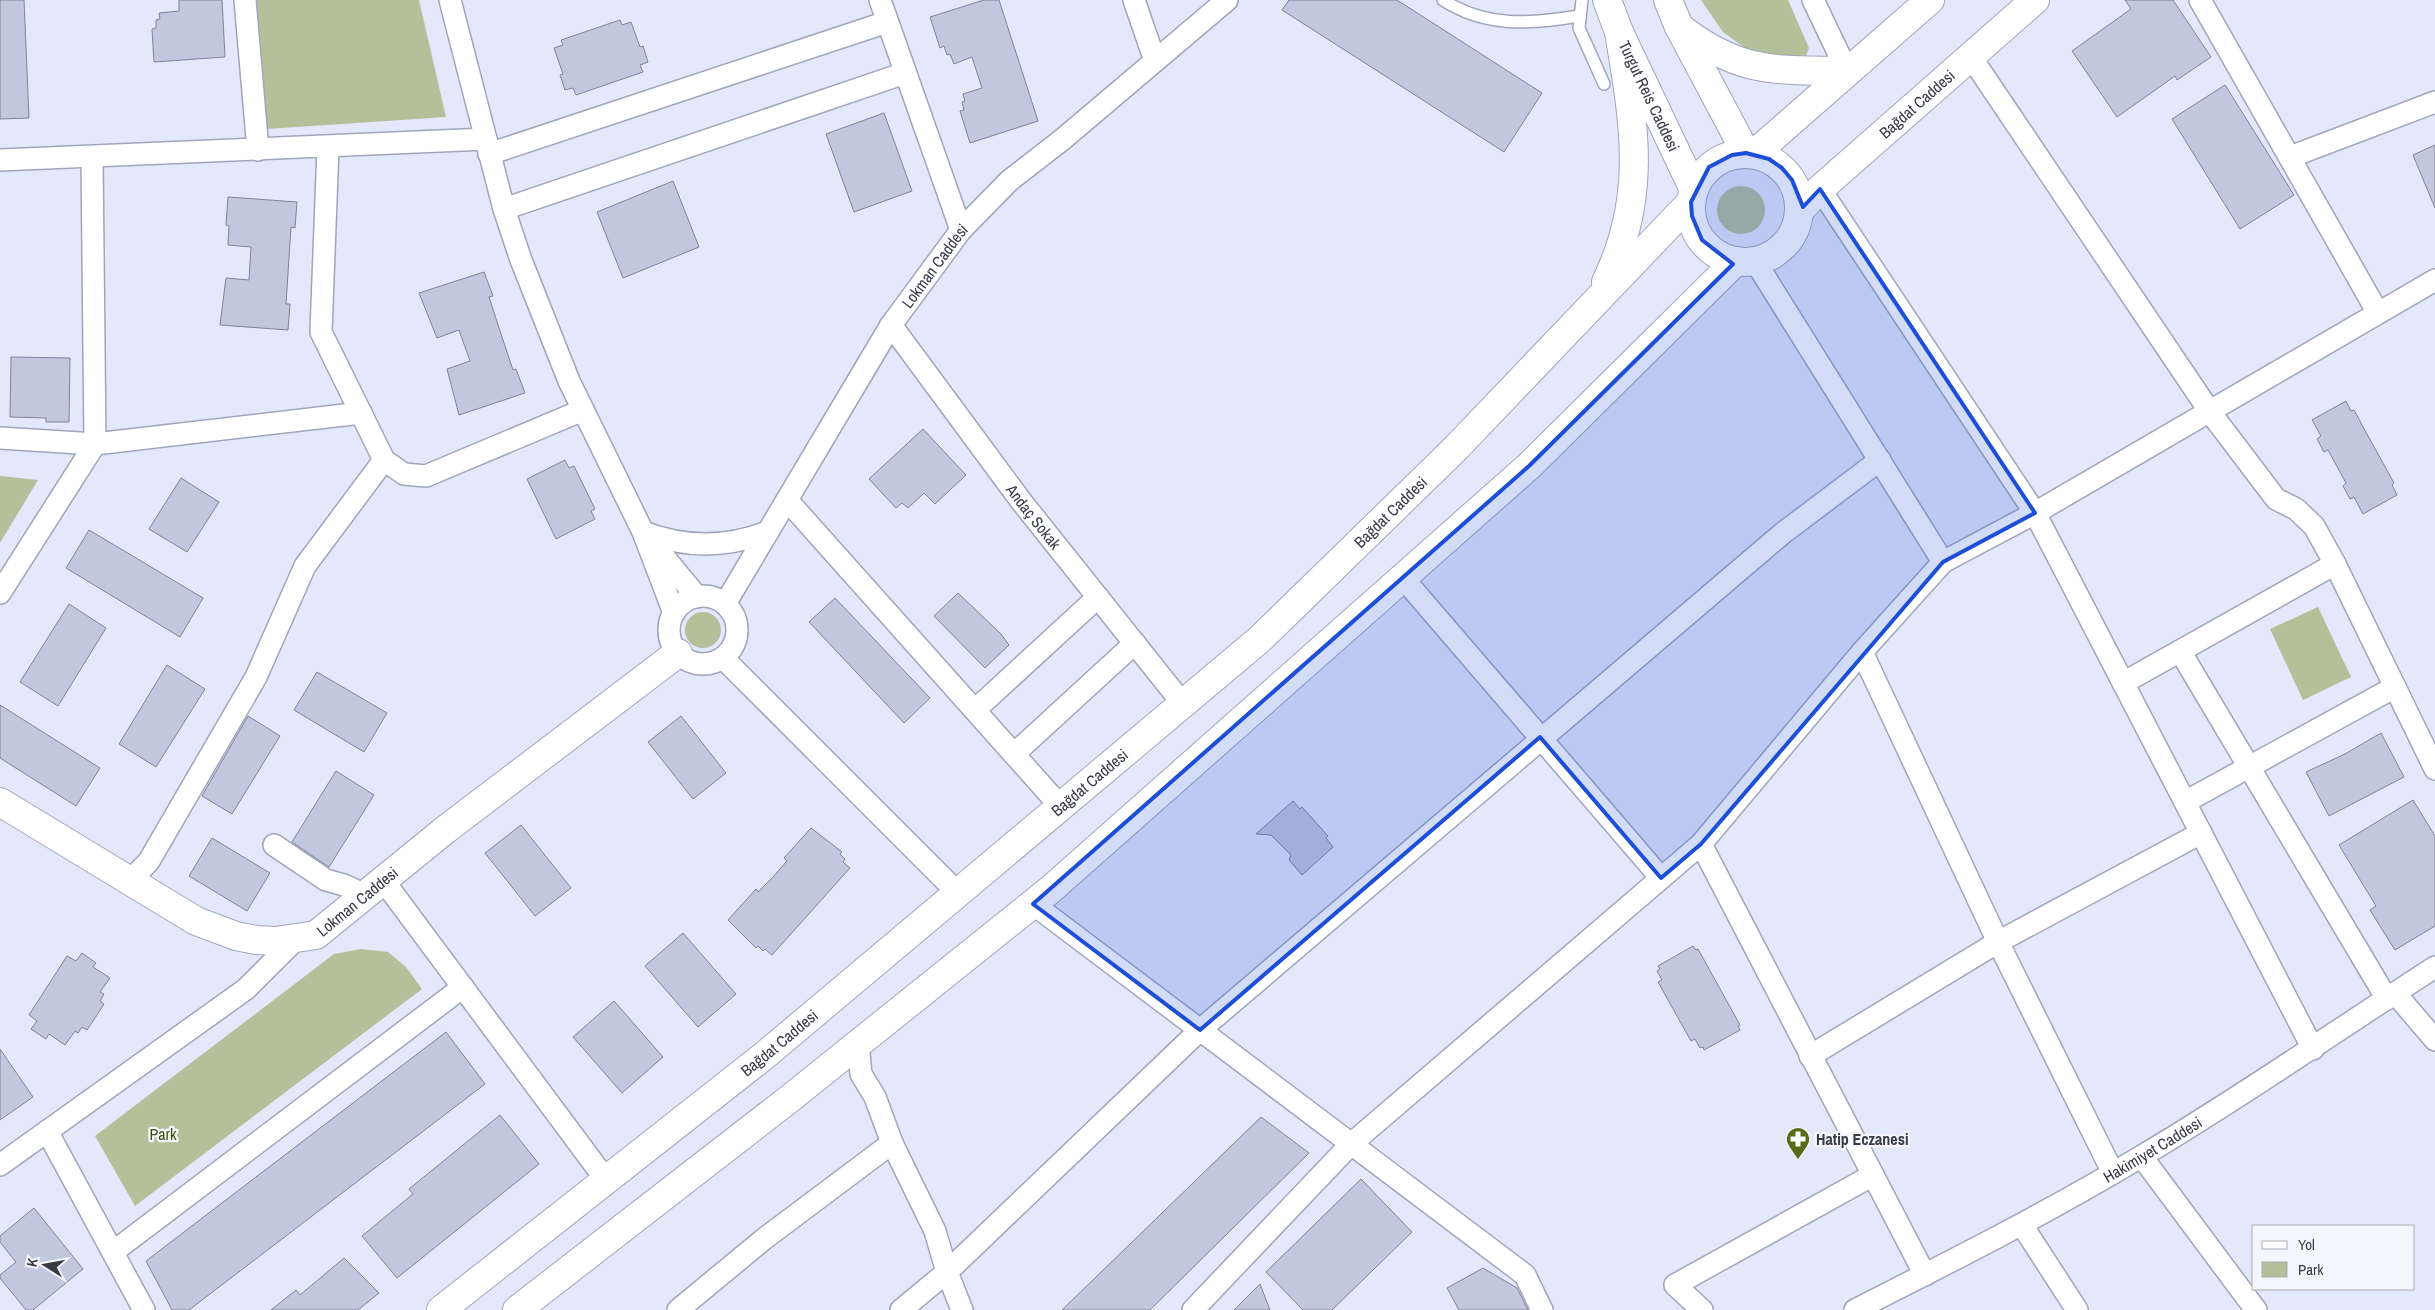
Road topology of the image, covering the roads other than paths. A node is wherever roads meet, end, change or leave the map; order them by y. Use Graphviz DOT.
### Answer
graph roads {
  1 [pos="245,0"];
  2 [pos="450,0"];
  3 [pos="880,0"];
  4 [pos="1134,0"];
  5 [pos="1227,0"];
  6 [pos="1443,0"];
  7 [pos="1582,0"];
  8 [pos="1607,0"];
  9 [pos="1668,0"];
  10 [pos="1813,0"];
  11 [pos="1930,0"];
  12 [pos="2035,0"];
  13 [pos="2200,0"];
  14 [pos="1579,16"];
  15 [pos="887,22"];
  16 [pos="1679,27"];
  17 [pos="1619,32"];
  18 [pos="1972,57"];
  19 [pos="1155,61"];
  20 [pos="1847,71"];
  21 [pos="905,73"];
  22 [pos="1604,84"];
  23 [pos="2435,102"];
  24 [pos="328,146"];
  25 [pos="488,146"];
  26 [pos="258,150"];
  27 [pos="1750,154"];
  28 [pos="92,157"];
  29 [pos="2290,157"];
  30 [pos="0,160"];
  31 [pos="1820,188"];
  32 [pos="1693,196"];
  33 [pos="504,209"];
  34 [pos="1800,210"];
  35 [pos="961,230"];
  36 [pos="1745,261"];
  37 [pos="2435,280"];
  38 [pos="1592,306"];
  39 [pos="2378,313"];
  40 [pos="891,325"];
  41 [pos="583,410"];
  42 [pos="2210,412"];
  43 [pos="361,413"];
  44 [pos="0,438"];
  45 [pos="95,444"];
  46 [pos="384,460"];
  47 [pos="1880,460"];
  48 [pos="787,500"];
  49 [pos="2035,513"];
  50 [pos="643,532"];
  51 [pos="768,532"];
  52 [pos="1944,562"];
  53 [pos="2335,564"];
  54 [pos="1403,578"];
  55 [pos="0,593"];
  56 [pos="697,597"];
  57 [pos="1098,597"];
  58 [pos="724,604"];
  59 [pos="674,613"];
  60 [pos="1135,644"];
  61 [pos="2180,651"];
  62 [pos="1862,652"];
  63 [pos="678,653"];
  64 [pos="723,658"];
  65 [pos="2123,683"];
  66 [pos="2395,687"];
  67 [pos="1183,704"];
  68 [pos="975,710"];
  69 [pos="1540,738"];
  70 [pos="1014,754"];
  71 [pos="2249,767"];
  72 [pos="2435,769"];
  73 [pos="0,802"];
  74 [pos="2184,802"];
  75 [pos="1061,806"];
  76 [pos="2200,833"];
  77 [pos="1701,844"];
  78 [pos="274,845"];
  79 [pos="1661,878"];
  80 [pos="130,881"];
  81 [pos="374,888"];
  82 [pos="958,893"];
  83 [pos="1033,904"];
  84 [pos="296,939"];
  85 [pos="1998,942"];
  86 [pos="2435,967"];
  87 [pos="463,987"];
  88 [pos="2391,996"];
  89 [pos="1200,1030"];
  90 [pos="2435,1040"];
  91 [pos="858,1044"];
  92 [pos="2312,1049"];
  93 [pos="1810,1056"];
  94 [pos="48,1131"];
  95 [pos="892,1143"];
  96 [pos="1351,1144"];
  97 [pos="2142,1157"];
  98 [pos="0,1165"];
  99 [pos="2113,1173"];
  100 [pos="1873,1175"];
  101 [pos="606,1180"];
  102 [pos="2022,1225"];
  103 [pos="113,1252"];
  104 [pos="947,1272"];
  105 [pos="1924,1275"];
  106 [pos="144,1310"];
  107 [pos="441,1310"];
  108 [pos="517,1310"];
  109 [pos="678,1310"];
  110 [pos="901,1310"];
  111 [pos="962,1310"];
  112 [pos="1193,1310"];
  113 [pos="1542,1310"];
  114 [pos="1702,1310"];
  115 [pos="1855,1310"];
  116 [pos="2077,1310"];
  117 [pos="2256,1310"];
  1 -- 26 [label="street"];
  2 -- 25 [label="street"];
  3 -- 15 [label="street"];
  4 -- 19 [label="street"];
  5 -- 19 [label="street, Lokman Caddesi"];
  6 -- 14 [label="lane"];
  7 -- 14 [label="lane"];
  8 -- 17 [label="main road, Turgut Reis Caddesi"];
  9 -- 16 [label="main road"];
  10 -- 20 [label="street"];
  11 -- 20 [label="main road"];
  12 -- 18 [label="main road, Bağdat Caddesi"];
  13 -- 29 [label="street"];
  14 -- 22 [label="lane"];
  15 -- 21 [label="street"];
  15 -- 25 [label="street"];
  16 -- 20 [label="main road"];
  16 -- 27 [label="main road"];
  17 -- 32 [label="main road, Turgut Reis Caddesi"];
  17 -- 38 [label="main road"];
  18 -- 31 [label="main road, Bağdat Caddesi"];
  18 -- 42 [label="street"];
  19 -- 35 [label="street, Lokman Caddesi"];
  20 -- 27 [label="main road"];
  21 -- 33 [label="street"];
  21 -- 35 [label="street"];
  23 -- 29 [label="street"];
  24 -- 25 [label="street"];
  24 -- 26 [label="street"];
  24 -- 43 [label="street"];
  25 -- 33 [label="street"];
  26 -- 28 [label="street"];
  27 -- 32 [label="main road"];
  27 -- 34 [label="main road"];
  28 -- 30 [label="street"];
  28 -- 45 [label="street"];
  29 -- 39 [label="street"];
  31 -- 34 [label="main road, Bağdat Caddesi"];
  31 -- 49 [label="street"];
  32 -- 36 [label="main road"];
  32 -- 38 [label="main road, Bağdat Caddesi"];
  33 -- 41 [label="street"];
  34 -- 36 [label="main road"];
  35 -- 40 [label="street, Lokman Caddesi"];
  36 -- 47 [label="street"];
  36 -- 54 [label="main road"];
  37 -- 39 [label="street"];
  38 -- 67 [label="main road, Bağdat Caddesi"];
  39 -- 42 [label="street"];
  40 -- 48 [label="street, Lokman Caddesi"];
  40 -- 57 [label="street, Andaç Sokak"];
  41 -- 46 [label="street"];
  41 -- 50 [label="street"];
  42 -- 49 [label="street"];
  42 -- 53 [label="street"];
  43 -- 45 [label="street"];
  43 -- 46 [label="street"];
  44 -- 45 [label="street"];
  45 -- 55 [label="street"];
  46 -- 80 [label="street"];
  47 -- 52 [label="street"];
  47 -- 69 [label="street"];
  48 -- 51 [label="street, Lokman Caddesi"];
  48 -- 68 [label="street"];
  49 -- 52 [label="street"];
  49 -- 65 [label="street"];
  50 -- 51 [label="street"];
  50 -- 56 [label="street"];
  50 -- 59 [label="street"];
  51 -- 58 [label="street, Lokman Caddesi"];
  52 -- 62 [label="street"];
  53 -- 61 [label="street"];
  53 -- 66 [label="street"];
  54 -- 69 [label="street"];
  54 -- 83 [label="main road"];
  56 -- 58 [label="street"];
  56 -- 59 [label="street"];
  57 -- 60 [label="street, Andaç Sokak"];
  57 -- 68 [label="street"];
  58 -- 64 [label="street"];
  59 -- 63 [label="street"];
  60 -- 67 [label="street, Andaç Sokak"];
  60 -- 70 [label="street"];
  61 -- 65 [label="street"];
  61 -- 71 [label="street"];
  62 -- 77 [label="street"];
  62 -- 85 [label="street"];
  63 -- 64 [label="street"];
  63 -- 81 [label="main road, Lokman Caddesi"];
  64 -- 82 [label="street"];
  65 -- 74 [label="street"];
  66 -- 71 [label="street"];
  66 -- 72 [label="street"];
  67 -- 75 [label="main road, Bağdat Caddesi"];
  68 -- 70 [label="street"];
  69 -- 79 [label="street"];
  69 -- 89 [label="street"];
  70 -- 75 [label="street"];
  71 -- 74 [label="street"];
  71 -- 88 [label="street"];
  73 -- 80 [label="main road, Lokman Caddesi"];
  74 -- 76 [label="street"];
  75 -- 82 [label="main road, Bağdat Caddesi"];
  76 -- 85 [label="street"];
  76 -- 92 [label="street"];
  77 -- 79 [label="street"];
  77 -- 93 [label="street"];
  78 -- 81 [label="street"];
  79 -- 96 [label="street"];
  80 -- 84 [label="main road, Lokman Caddesi"];
  81 -- 84 [label="main road, Lokman Caddesi"];
  81 -- 87 [label="street"];
  82 -- 101 [label="main road, Bağdat Caddesi"];
  83 -- 89 [label="street"];
  83 -- 91 [label="main road"];
  84 -- 94 [label="street"];
  85 -- 93 [label="street"];
  85 -- 99 [label="street"];
  86 -- 88 [label="street, Hakimiyet Caddesi"];
  87 -- 101 [label="street"];
  87 -- 103 [label="street"];
  88 -- 90 [label="street"];
  88 -- 92 [label="street, Hakimiyet Caddesi"];
  89 -- 96 [label="street"];
  89 -- 104 [label="street"];
  91 -- 95 [label="street"];
  91 -- 108 [label="main road"];
  92 -- 97 [label="street, Hakimiyet Caddesi"];
  93 -- 100 [label="street"];
  94 -- 98 [label="street"];
  94 -- 103 [label="street"];
  95 -- 104 [label="street"];
  95 -- 109 [label="street"];
  96 -- 112 [label="street"];
  96 -- 113 [label="street"];
  97 -- 99 [label="street, Hakimiyet Caddesi"];
  97 -- 117 [label="street"];
  99 -- 102 [label="street, Hakimiyet Caddesi"];
  100 -- 105 [label="street"];
  100 -- 114 [label="street"];
  101 -- 107 [label="main road, Bağdat Caddesi"];
  102 -- 105 [label="street, Hakimiyet Caddesi"];
  102 -- 116 [label="street"];
  103 -- 106 [label="street"];
  104 -- 110 [label="street"];
  104 -- 111 [label="street"];
  105 -- 115 [label="street, Hakimiyet Caddesi"];
}
